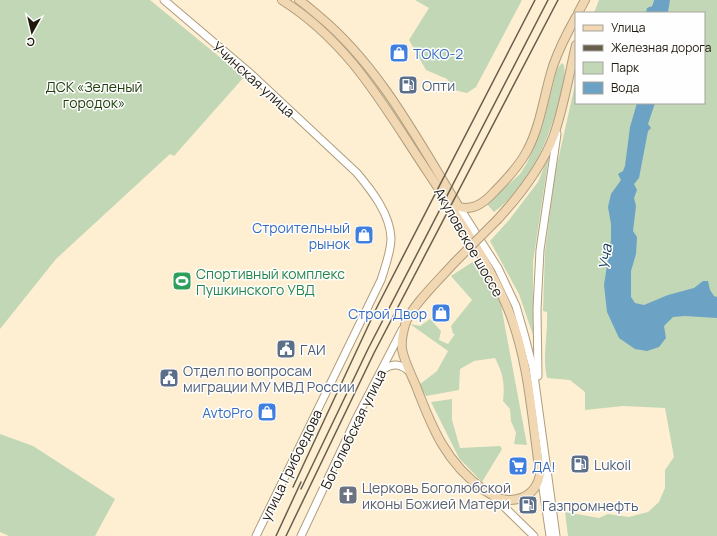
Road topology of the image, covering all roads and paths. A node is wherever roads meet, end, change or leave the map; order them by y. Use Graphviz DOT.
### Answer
graph roads {
  1 [pos="164,0"];
  2 [pos="282,0"];
  3 [pos="299,0"];
  4 [pos="585,0"];
  5 [pos="589,0"];
  6 [pos="579,12"];
  7 [pos="585,12"];
  8 [pos="575,19"];
  9 [pos="575,49"];
  10 [pos="559,119"];
  11 [pos="343,160"];
  12 [pos="459,207"];
  13 [pos="405,323"];
  14 [pos="382,370"];
  15 [pos="410,372"];
  16 [pos="539,408"];
  17 [pos="540,474"];
  18 [pos="494,497"];
  19 [pos="256,536"];
  20 [pos="301,536"];
  21 [pos="534,536"];
  22 [pos="550,536"];
  23 [pos="556,536"];
  1 -- 11 [label="street, Учинская улица"];
  2 -- 17 [label="main road, Акуловское шоссе"];
  3 -- 12 [label="main road, Акуловское шоссе"];
  4 -- 6 [label="main road"];
  5 -- 7 [label="main road"];
  8 -- 12 [label="main road"];
  9 -- 10 [label="main road"];
  10 -- 13 [label="main road, bridge"];
  10 -- 16 [label="street"];
  11 -- 19 [label="street, улица Грибоедова"];
  12 -- 16 [label="street, Акуловское шоссе"];
  13 -- 14 [label="street, Боголюбская улица"];
  13 -- 15 [label="main road"];
  14 -- 15 [label="street"];
  14 -- 20 [label="street, Боголюбская улица"];
  15 -- 18 [label="main road"];
  16 -- 23 [label="street, Акуловское шоссе"];
  17 -- 18 [label="main road"];
  17 -- 22 [label="street, Акуловское шоссе"];
  18 -- 21 [label="street"];
}
